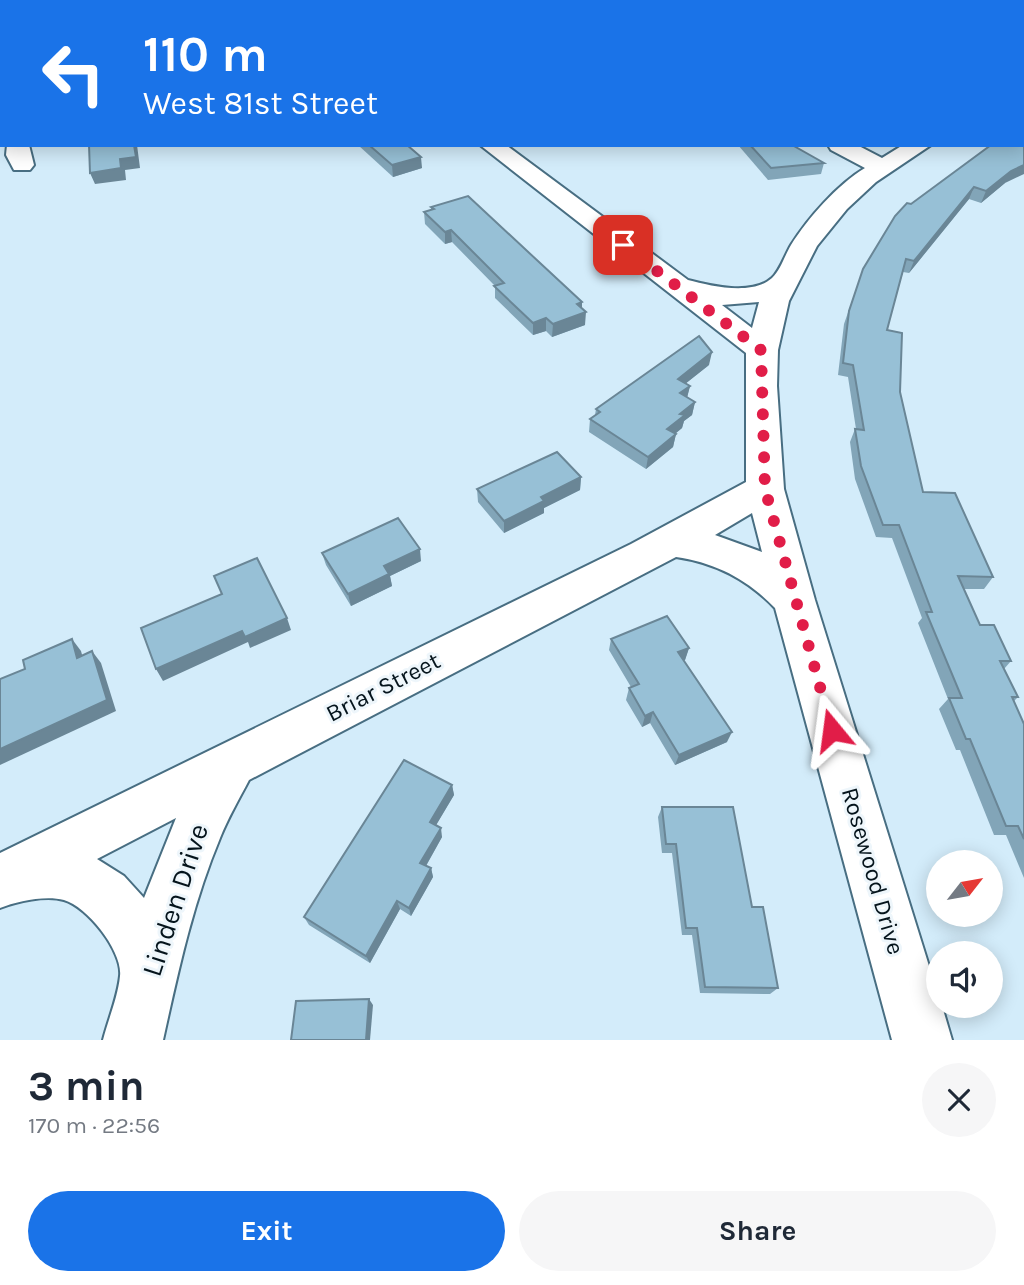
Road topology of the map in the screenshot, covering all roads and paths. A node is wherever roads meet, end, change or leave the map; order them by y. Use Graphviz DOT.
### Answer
graph roads {
  1 [pos="494,147"];
  2 [pos="843,147"];
  3 [pos="917,147"];
  4 [pos="883,168"];
  5 [pos="676,285"];
  6 [pos="781,285"];
  7 [pos="761,350"];
  8 [pos="765,489"];
  9 [pos="672,541"];
  10 [pos="794,600"];
  11 [pos="231,765"];
  12 [pos="5,879"];
  13 [pos="149,973"];
  14 [pos="133,1040"];
  15 [pos="922,1040"];
  1 -- 5 [label="street"];
  2 -- 4 [label="street"];
  3 -- 4 [label="street, Rosewood Drive"];
  4 -- 6 [label="street, Rosewood Drive"];
  5 -- 6 [label="street"];
  5 -- 7 [label="street"];
  6 -- 7 [label="street, Rosewood Drive"];
  7 -- 8 [label="street, Rosewood Drive"];
  8 -- 9 [label="street, Briar Street"];
  8 -- 10 [label="street, Rosewood Drive"];
  9 -- 10 [label="street"];
  9 -- 11 [label="street, Briar Street"];
  10 -- 15 [label="street, Rosewood Drive"];
  11 -- 12 [label="street, Briar Street"];
  11 -- 13 [label="street, Linden Drive"];
  12 -- 13 [label="street"];
  13 -- 14 [label="street, Linden Drive"];
}
